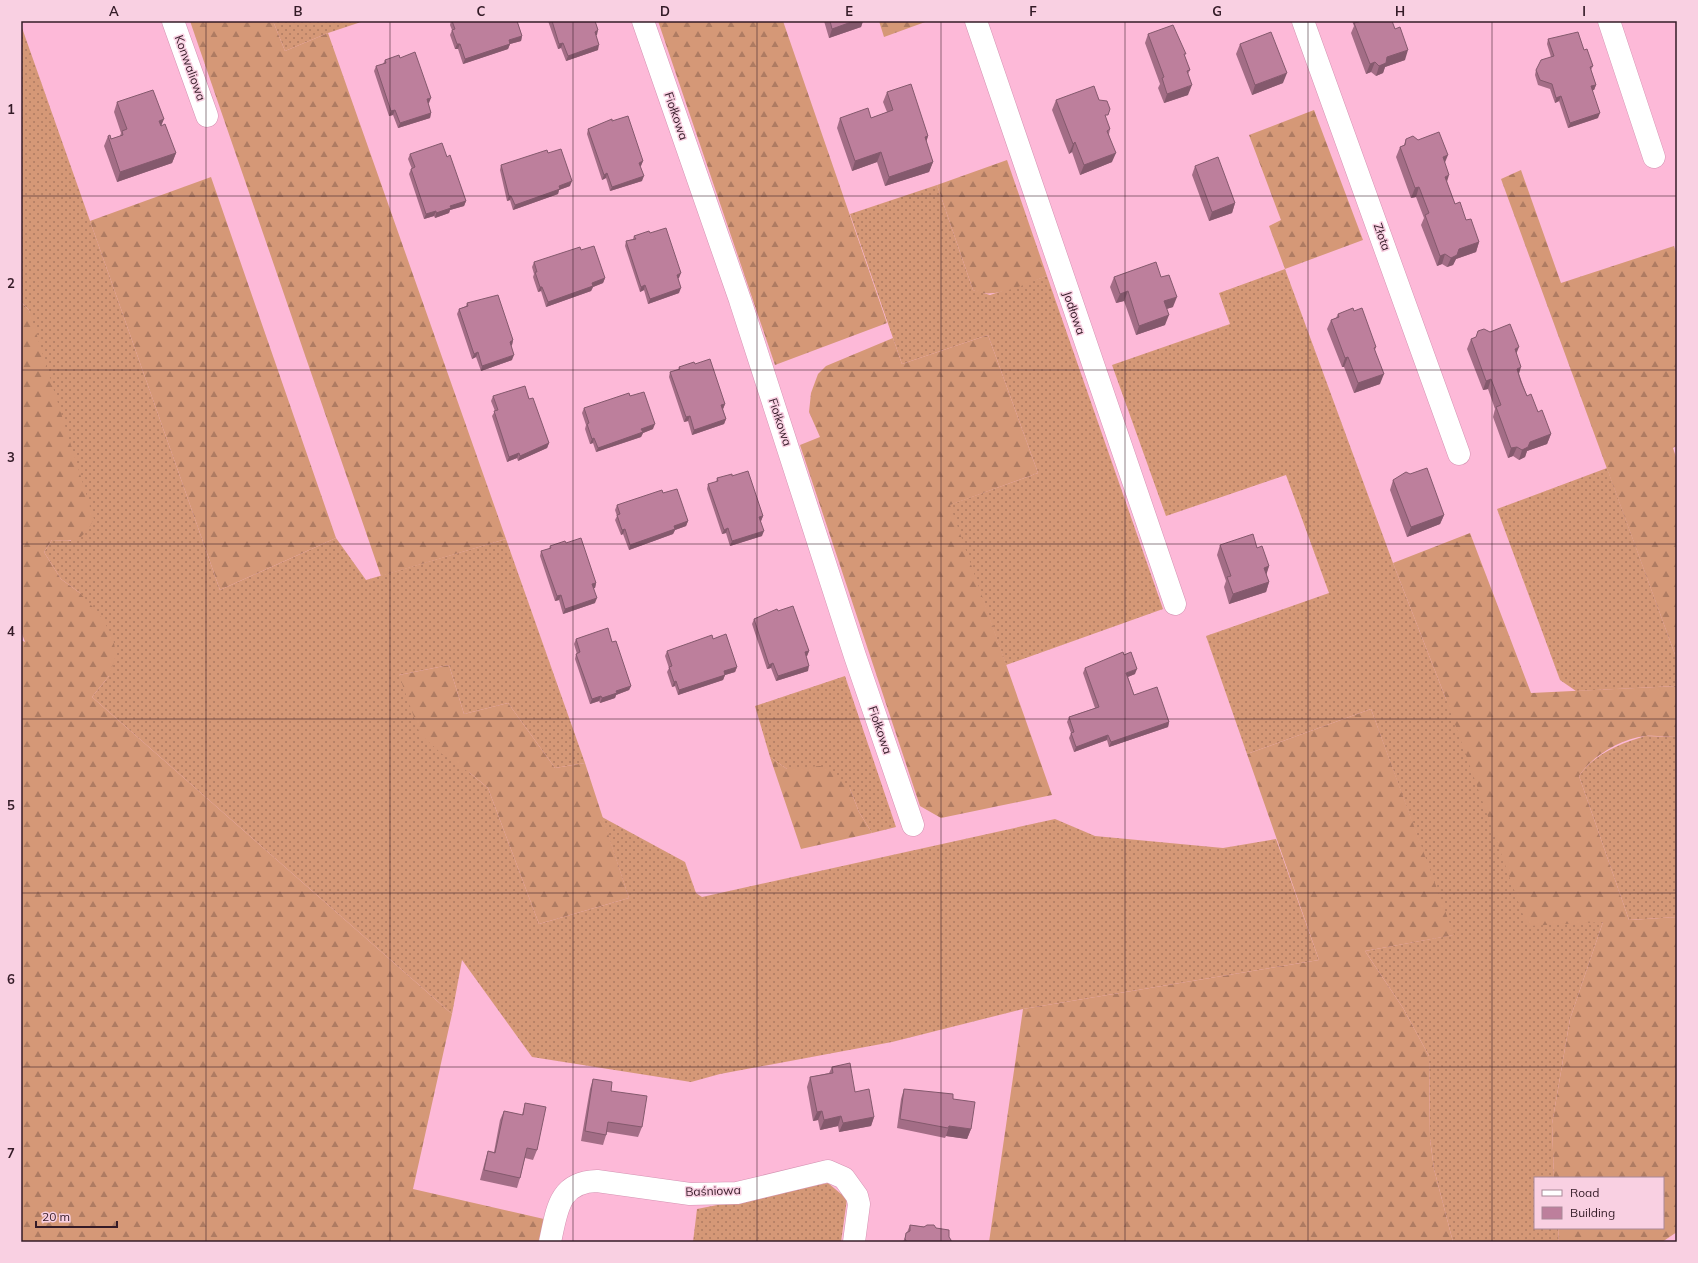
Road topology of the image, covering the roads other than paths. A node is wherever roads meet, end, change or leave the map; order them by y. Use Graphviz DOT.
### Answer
graph roads {
  1 [pos="172,21"];
  2 [pos="643,21"];
  3 [pos="976,21"];
  4 [pos="1303,21"];
  5 [pos="1609,21"];
  6 [pos="207,116"];
  7 [pos="1654,157"];
  8 [pos="1459,454"];
  9 [pos="1175,604"];
  10 [pos="913,825"];
  11 [pos="550,1242"];
  12 [pos="854,1242"];
  1 -- 6 [label="street, Konwaliowa"];
  2 -- 10 [label="street, Fiołkowa"];
  3 -- 9 [label="street, Jodłowa"];
  4 -- 8 [label="street, Złota"];
  5 -- 7 [label="street"];
  11 -- 12 [label="street, Baśniowa"];
}
